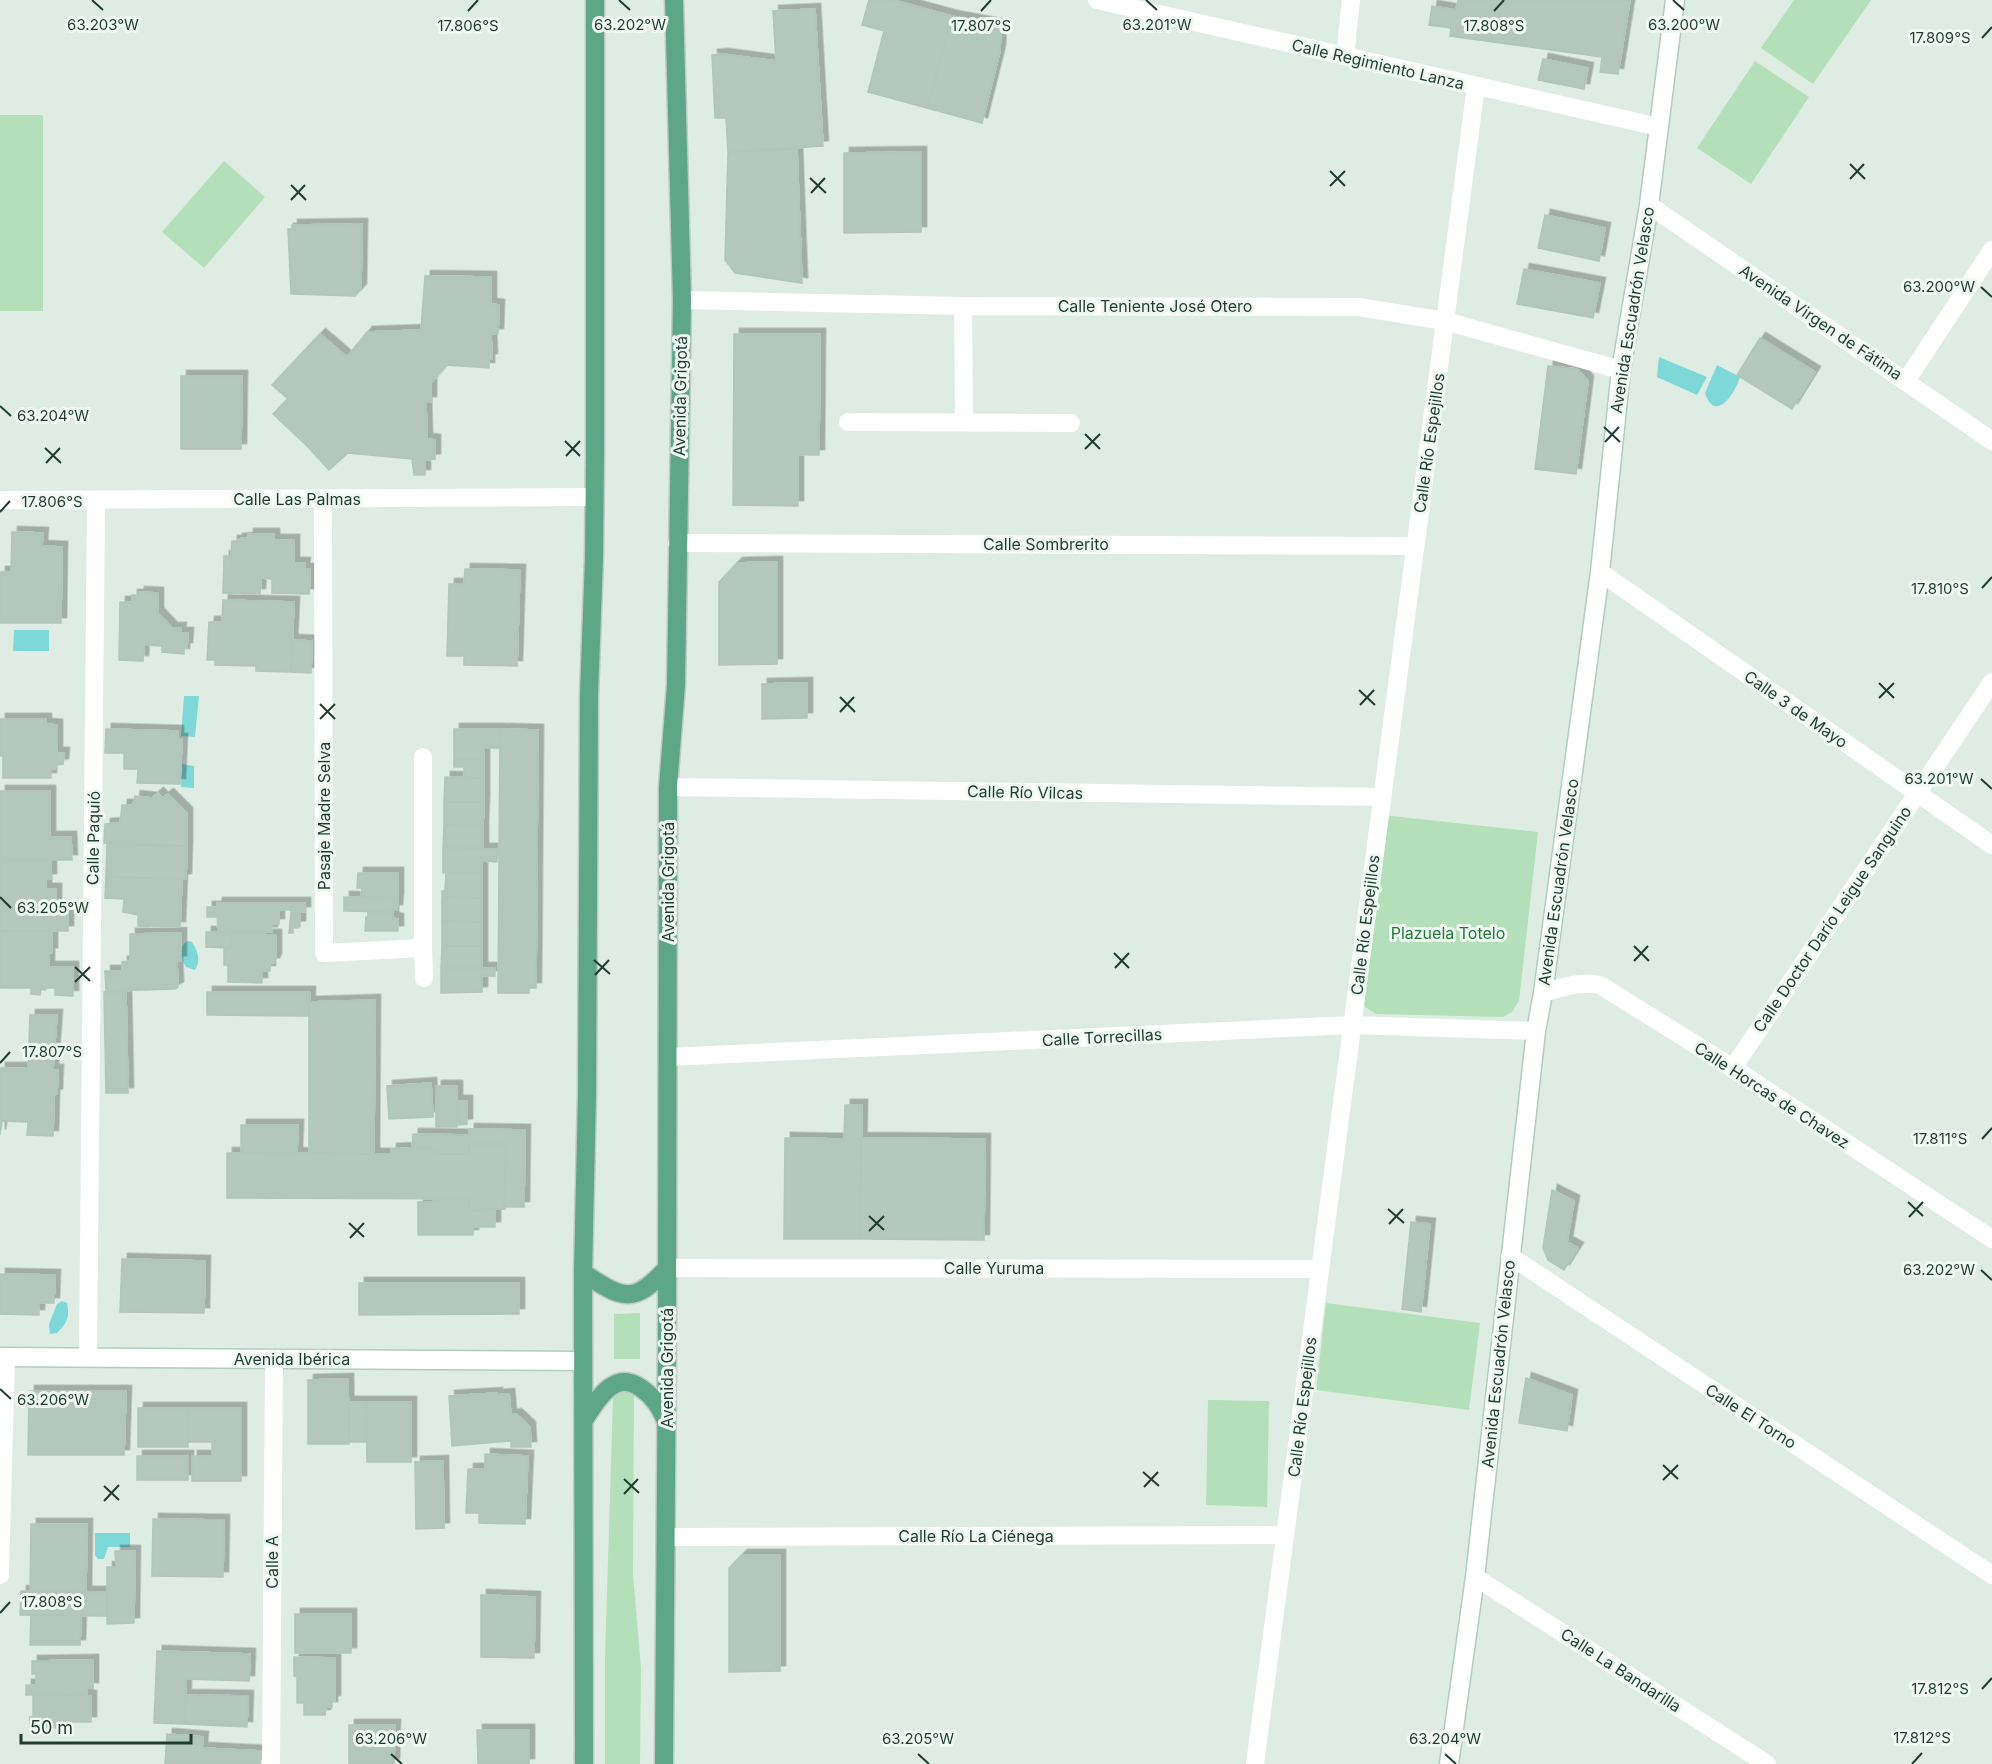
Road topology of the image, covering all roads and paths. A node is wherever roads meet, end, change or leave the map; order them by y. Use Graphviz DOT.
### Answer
graph roads {
  1 [pos="595,0"];
  2 [pos="674,0"];
  3 [pos="1097,0"];
  4 [pos="1351,0"];
  5 [pos="1675,0"];
  6 [pos="1346,56"];
  7 [pos="1476,86"];
  8 [pos="1659,127"];
  9 [pos="1649,205"];
  10 [pos="1992,250"];
  11 [pos="682,300"];
  12 [pos="963,306"];
  13 [pos="1445,321"];
  14 [pos="1621,370"];
  15 [pos="1906,381"];
  16 [pos="848,422"];
  17 [pos="964,422"];
  18 [pos="1071,423"];
  19 [pos="1992,441"];
  20 [pos="594,497"];
  21 [pos="323,499"];
  22 [pos="0,500"];
  23 [pos="96,500"];
  24 [pos="677,543"];
  25 [pos="1415,546"];
  26 [pos="1599,572"];
  27 [pos="1992,682"];
  28 [pos="423,757"];
  29 [pos="668,787"];
  30 [pos="1916,792"];
  31 [pos="1382,797"];
  32 [pos="1992,845"];
  33 [pos="423,948"];
  34 [pos="424,978"];
  35 [pos="1543,993"];
  36 [pos="1352,1025"];
  37 [pos="1536,1031"];
  38 [pos="668,1057"];
  39 [pos="1733,1068"];
  40 [pos="1992,1239"];
  41 [pos="1510,1256"];
  42 [pos="667,1268"];
  43 [pos="1320,1269"];
  44 [pos="583,1273"];
  45 [pos="3,1357"];
  46 [pos="88,1357"];
  47 [pos="274,1360"];
  48 [pos="583,1361"];
  49 [pos="584,1420"];
  50 [pos="667,1423"];
  51 [pos="1285,1535"];
  52 [pos="666,1537"];
  53 [pos="0,1575"];
  54 [pos="1992,1575"];
  55 [pos="1475,1577"];
  56 [pos="271,1764"];
  57 [pos="584,1764"];
  58 [pos="664,1764"];
  59 [pos="1255,1764"];
  60 [pos="1449,1764"];
  61 [pos="1767,1764"];
  1 -- 20 [label="main road"];
  2 -- 11 [label="main road, Avenida Grigotá"];
  3 -- 6 [label="street, Calle Regimiento Lanza"];
  4 -- 6 [label="street"];
  5 -- 8 [label="street, Avenida Escuadrón Velasco"];
  6 -- 7 [label="street, Calle Regimiento Lanza"];
  7 -- 8 [label="street, Calle Regimiento Lanza"];
  7 -- 13 [label="street, Calle Río Espejillos"];
  8 -- 9 [label="street, Avenida Escuadrón Velasco"];
  9 -- 14 [label="street, Avenida Escuadrón Velasco"];
  9 -- 15 [label="street, Avenida Virgen de Fátima"];
  10 -- 15 [label="street"];
  11 -- 12 [label="street, Calle Teniente José Otero"];
  11 -- 24 [label="main road, Avenida Grigotá"];
  12 -- 13 [label="street, Calle Teniente José Otero"];
  12 -- 17 [label="street"];
  13 -- 14 [label="street, Calle Teniente José Otero"];
  13 -- 25 [label="street, Calle Río Espejillos"];
  14 -- 26 [label="street, Avenida Escuadrón Velasco"];
  15 -- 19 [label="street, Avenida Virgen de Fátima"];
  16 -- 17 [label="street"];
  17 -- 18 [label="street"];
  20 -- 21 [label="street, Calle Las Palmas"];
  20 -- 44 [label="main road"];
  21 -- 23 [label="street, Calle Las Palmas"];
  21 -- 33 [label="street, Pasaje Madre Selva"];
  22 -- 23 [label="street, Calle Las Palmas"];
  23 -- 46 [label="street, Calle Paquió"];
  24 -- 25 [label="street, Calle Sombrerito"];
  24 -- 29 [label="main road, Avenida Grigotá"];
  25 -- 31 [label="street, Calle Río Espejillos"];
  26 -- 30 [label="street, Calle 3 de Mayo"];
  26 -- 35 [label="street, Avenida Escuadrón Velasco"];
  27 -- 30 [label="street, Calle Doctor Darío Leigue Sanguino"];
  28 -- 33 [label="street"];
  29 -- 31 [label="street, Calle Río Vilcas"];
  29 -- 38 [label="main road, Avenida Grigotá"];
  30 -- 32 [label="street, Calle 3 de Mayo"];
  30 -- 39 [label="street, Calle Doctor Darío Leigue Sanguino"];
  31 -- 36 [label="street, Calle Río Espejillos"];
  33 -- 34 [label="street"];
  35 -- 37 [label="street, Avenida Escuadrón Velasco"];
  35 -- 39 [label="street, Calle Horcas de Chavez"];
  36 -- 37 [label="street, Calle Torrecillas"];
  36 -- 38 [label="street, Calle Torrecillas"];
  36 -- 43 [label="street, Calle Río Espejillos"];
  37 -- 41 [label="street, Avenida Escuadrón Velasco"];
  38 -- 42 [label="main road, Avenida Grigotá"];
  39 -- 40 [label="street, Calle Horcas de Chavez"];
  41 -- 54 [label="street, Calle El Torno"];
  41 -- 55 [label="street, Avenida Escuadrón Velasco"];
  42 -- 43 [label="street, Calle Yuruma"];
  42 -- 44 [label="main road"];
  42 -- 50 [label="main road, Avenida Grigotá"];
  43 -- 51 [label="street, Calle Río Espejillos"];
  44 -- 48 [label="main road"];
  45 -- 46 [label="street, Avenida Ibérica"];
  45 -- 53 [label="street"];
  46 -- 47 [label="street, Avenida Ibérica"];
  47 -- 48 [label="street, Avenida Ibérica"];
  47 -- 56 [label="street, Calle A"];
  48 -- 49 [label="main road"];
  49 -- 50 [label="main road"];
  49 -- 57 [label="main road"];
  50 -- 52 [label="main road, Avenida Grigotá"];
  51 -- 52 [label="street, Calle Río La Ciénega"];
  51 -- 59 [label="street, Calle Río Espejillos"];
  52 -- 58 [label="main road, Avenida Grigotá"];
  55 -- 60 [label="street, Avenida Escuadrón Velasco"];
  55 -- 61 [label="street, Calle La Bandarilla"];
}
